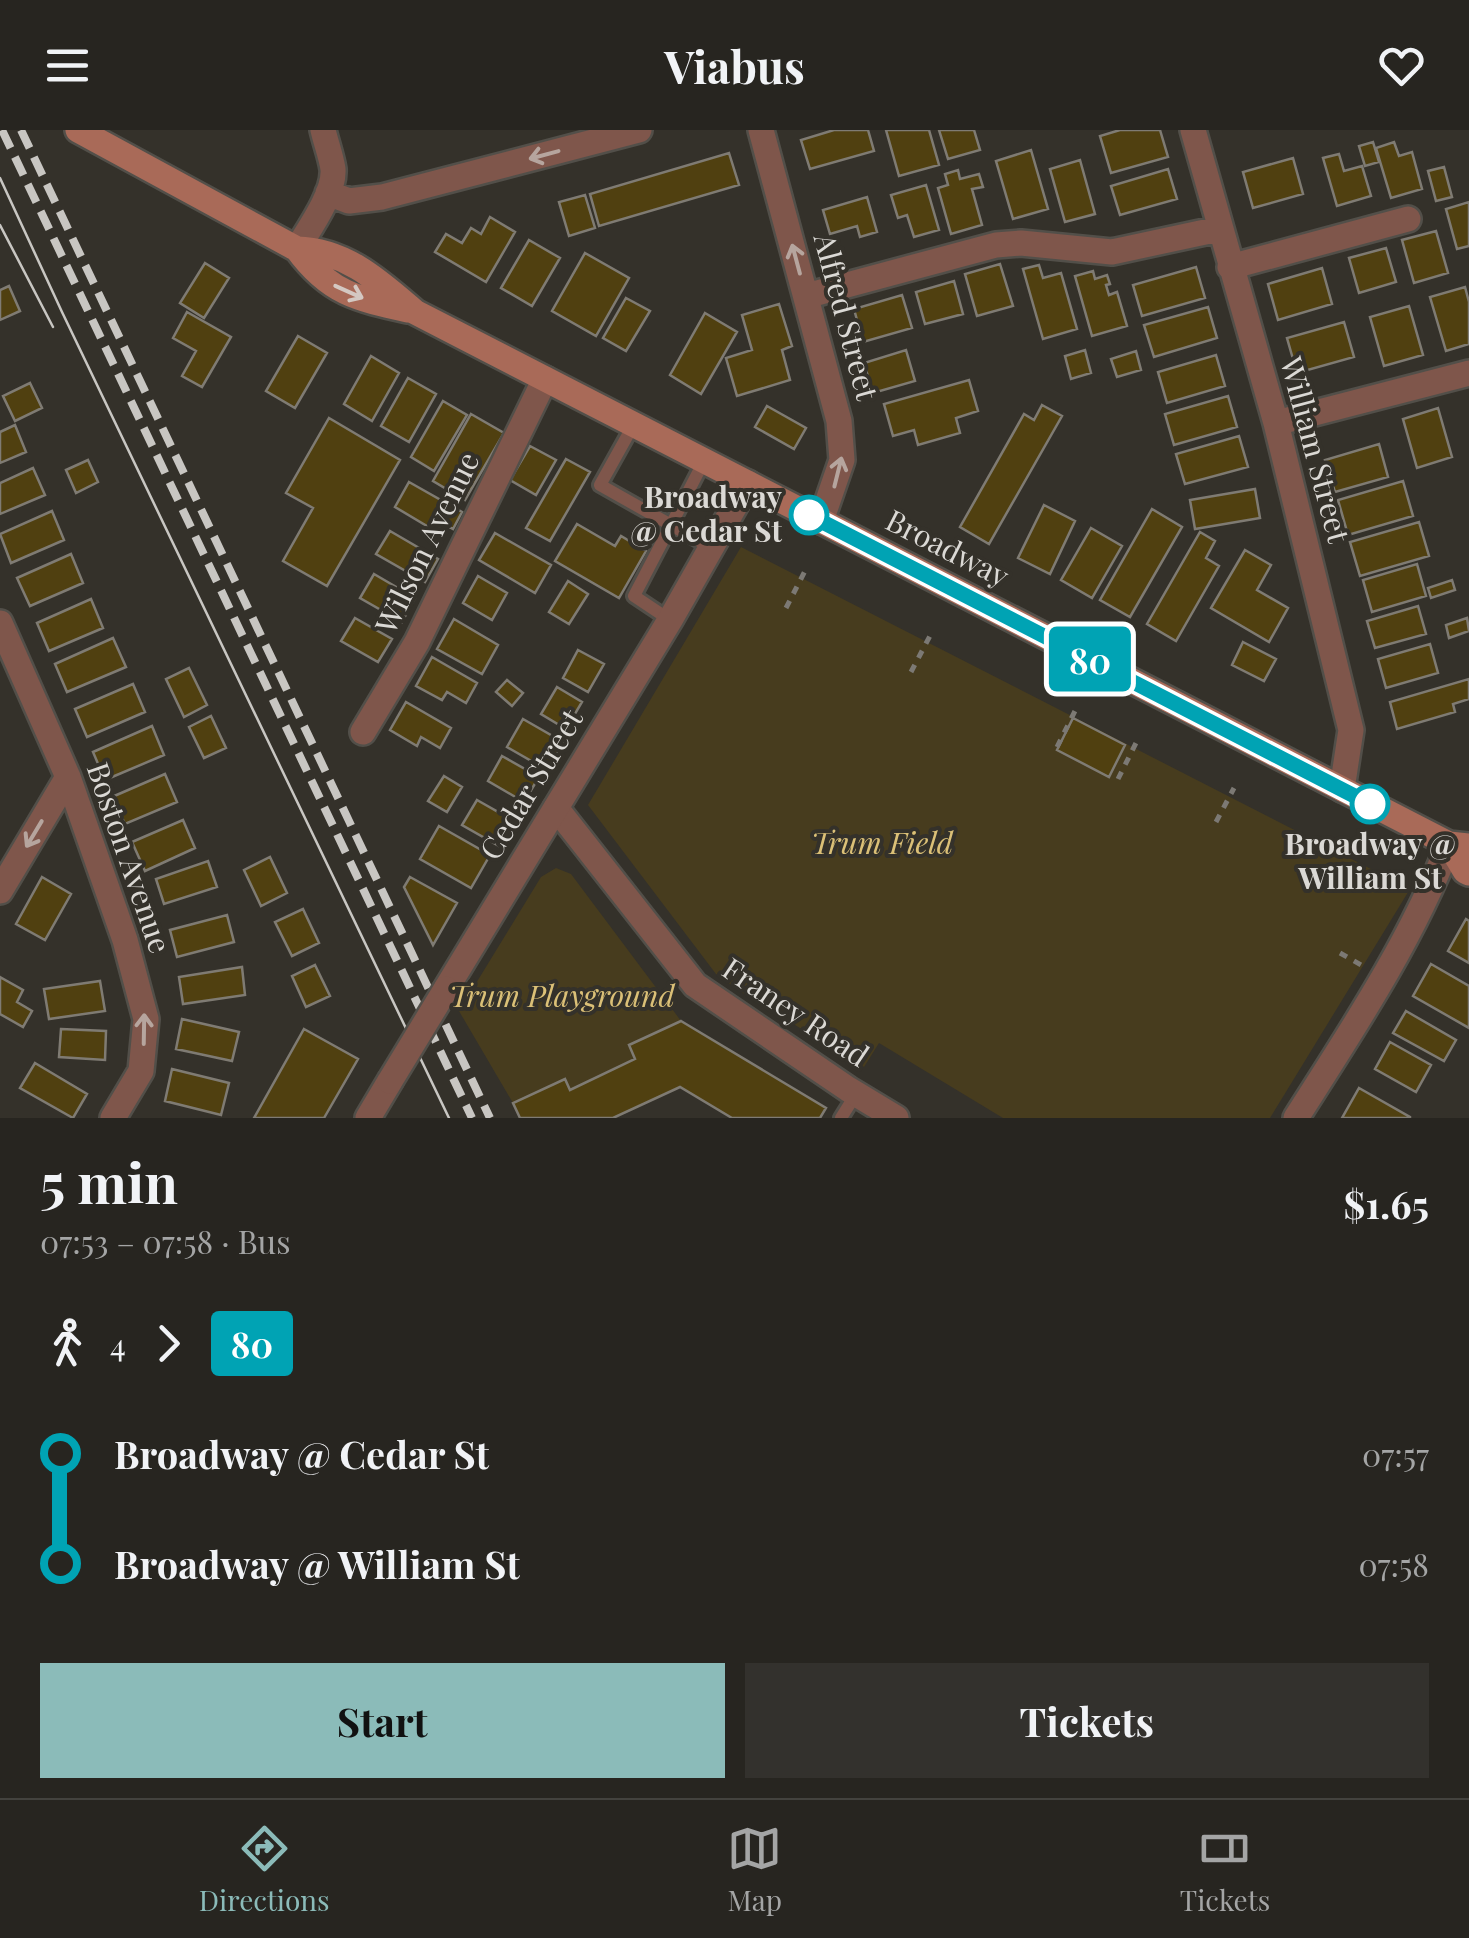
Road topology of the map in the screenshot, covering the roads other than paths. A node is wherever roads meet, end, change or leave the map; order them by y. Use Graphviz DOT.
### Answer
graph roads {
  1 [pos="78,130"];
  2 [pos="323,130"];
  3 [pos="638,130"];
  4 [pos="761,130"];
  5 [pos="1192,130"];
  6 [pos="328,193"];
  7 [pos="1408,218"];
  8 [pos="1220,229"];
  9 [pos="297,249"];
  10 [pos="1230,267"];
  11 [pos="806,296"];
  12 [pos="1469,373"];
  13 [pos="545,379"];
  14 [pos="1276,423"];
  15 [pos="634,424"];
  16 [pos="704,461"];
  17 [pos="748,484"];
  18 [pos="820,521"];
  19 [pos="671,525"];
  20 [pos="710,547"];
  21 [pos="670,620"];
  22 [pos="0,623"];
  23 [pos="363,732"];
  24 [pos="68,777"];
  25 [pos="1342,790"];
  26 [pos="556,808"];
  27 [pos="1459,845"];
  28 [pos="1469,873"];
  29 [pos="0,891"];
  30 [pos="856,1094"];
  31 [pos="113,1118"];
  32 [pos="368,1118"];
  33 [pos="841,1118"];
  34 [pos="896,1118"];
  35 [pos="1296,1118"];
  1 -- 9 [label="main road, Broadway"];
  2 -- 6 [label="street"];
  3 -- 6 [label="street, one-way"];
  11 -- 4 [label="street, Alfred Street, one-way"];
  5 -- 8 [label="street, William Street"];
  6 -- 9 [label="street"];
  7 -- 10 [label="street"];
  8 -- 10 [label="street, William Street"];
  8 -- 11 [label="street"];
  9 -- 13 [label="main road, Broadway"];
  10 -- 14 [label="street, William Street"];
  18 -- 11 [label="street, Alfred Street, one-way"];
  12 -- 14 [label="street"];
  13 -- 15 [label="main road, Broadway"];
  13 -- 23 [label="street, Wilson Avenue"];
  14 -- 25 [label="street, William Street"];
  15 -- 16 [label="main road, Broadway"];
  15 -- 19 [label="lane"];
  16 -- 17 [label="main road, Broadway"];
  16 -- 19 [label="lane"];
  17 -- 18 [label="main road, Broadway"];
  17 -- 20 [label="street, Cedar Street"];
  18 -- 25 [label="main road, Broadway"];
  19 -- 20 [label="lane"];
  19 -- 21 [label="lane"];
  20 -- 21 [label="street, Cedar Street"];
  21 -- 26 [label="street, Cedar Street"];
  22 -- 24 [label="street, Boston Avenue"];
  24 -- 29 [label="street, one-way"];
  31 -- 24 [label="street, Boston Avenue, one-way"];
  25 -- 27 [label="main road, Broadway"];
  26 -- 30 [label="street, Franey Road"];
  26 -- 32 [label="street, Cedar Street, bridge"];
  27 -- 28 [label="main road, Broadway"];
  27 -- 35 [label="street"];
  30 -- 33 [label="lane"];
  30 -- 34 [label="street, Franey Road"];
}
